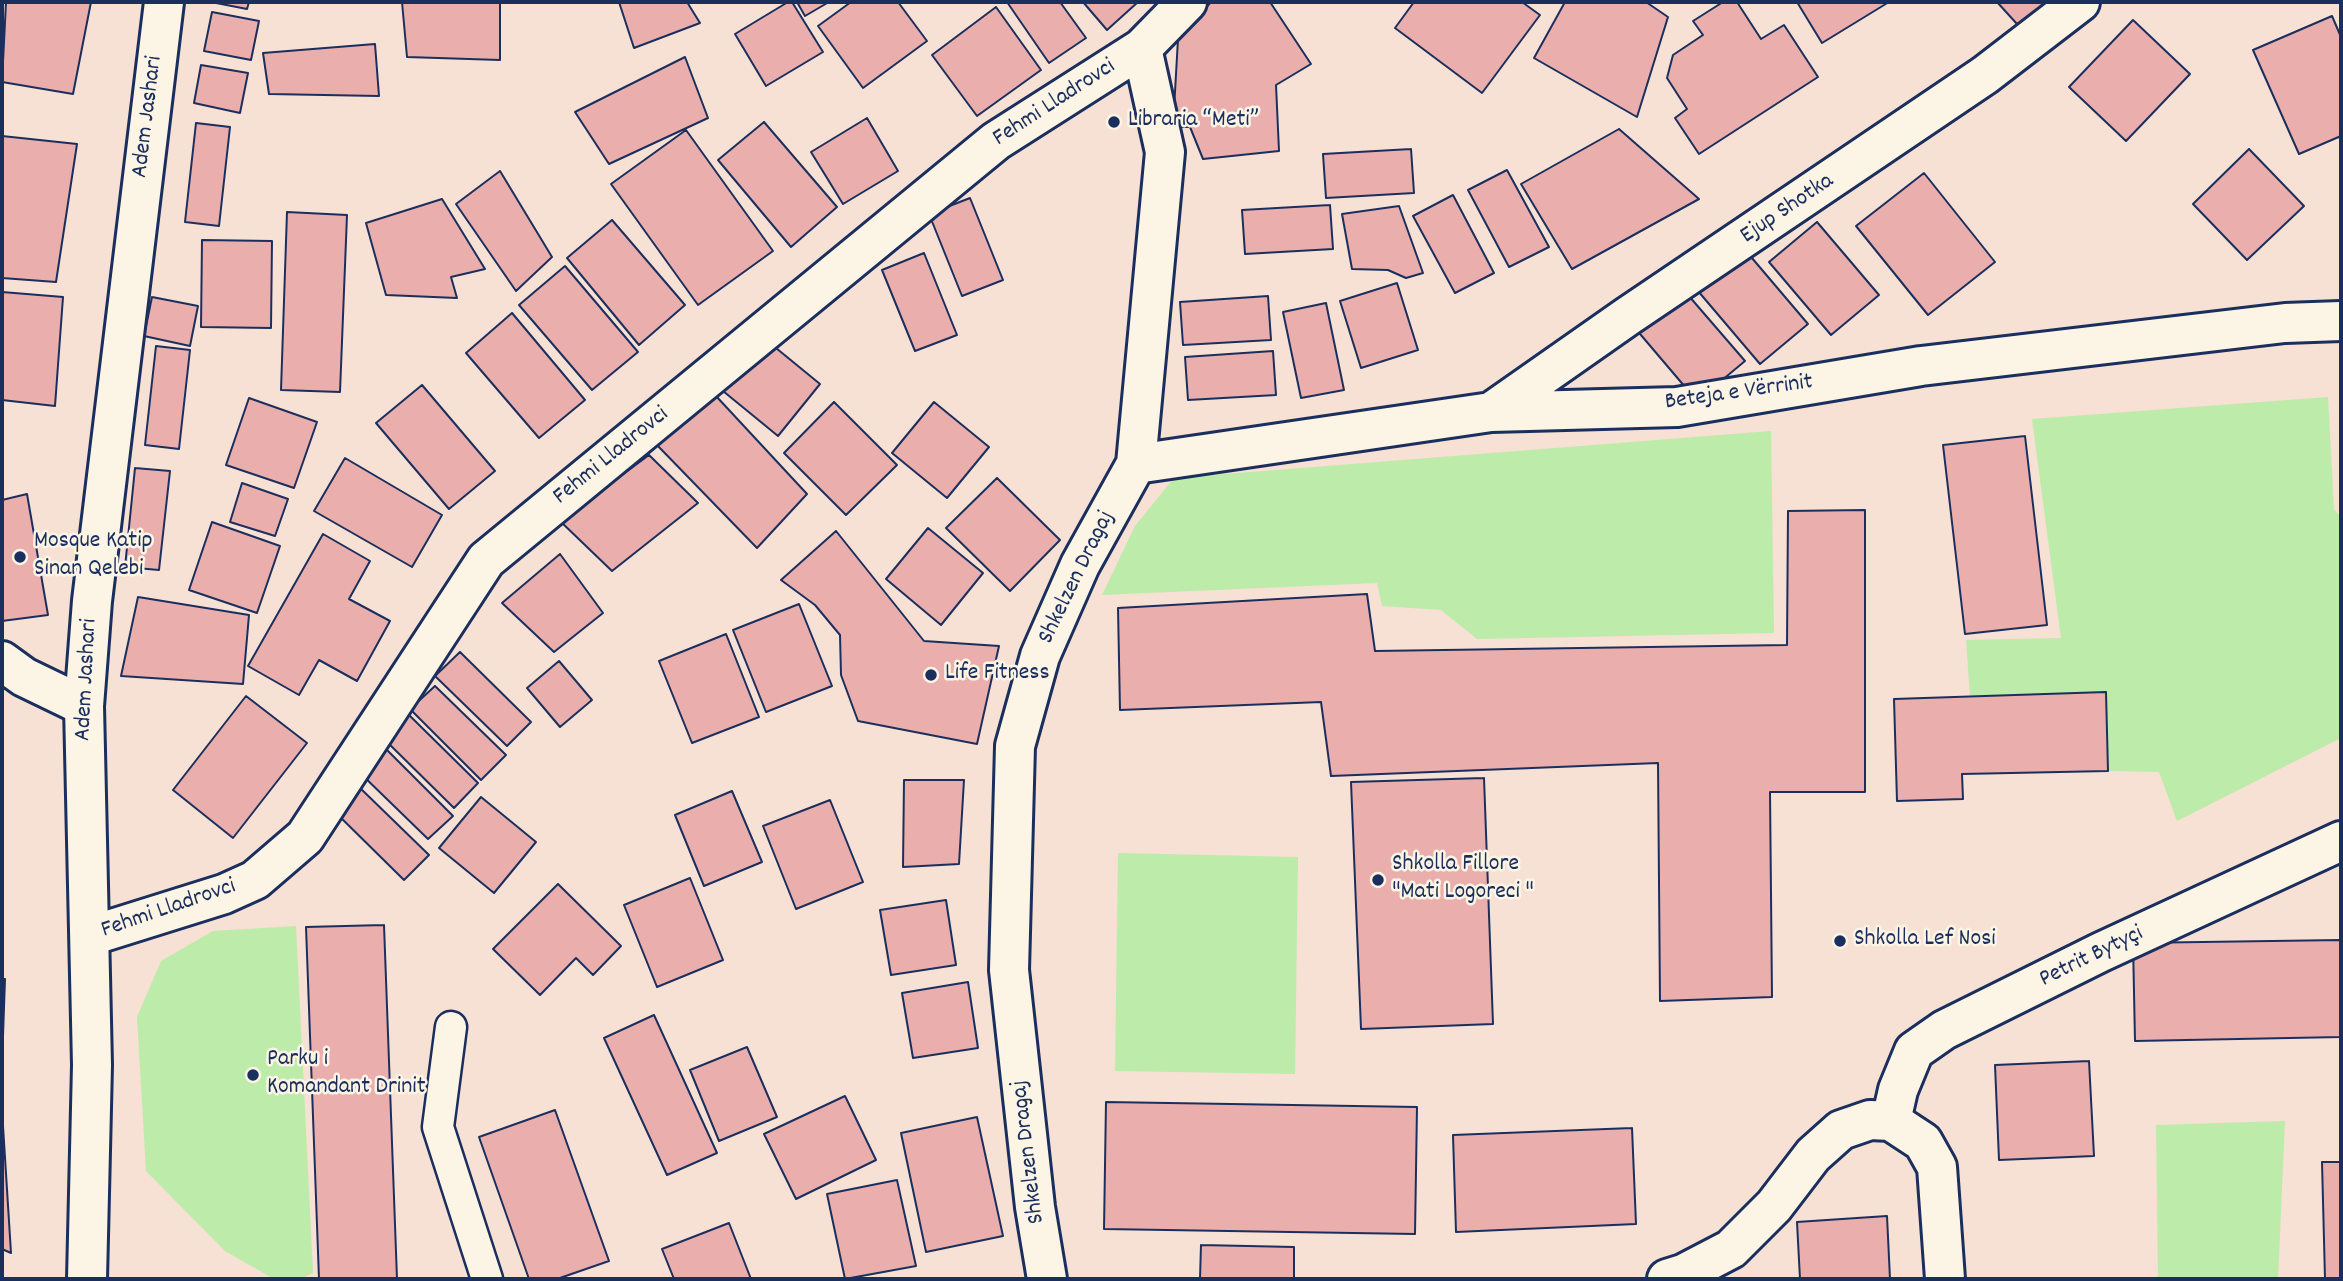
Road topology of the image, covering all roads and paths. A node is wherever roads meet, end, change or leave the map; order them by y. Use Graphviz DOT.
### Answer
graph roads {
  1 [pos="164,2"];
  2 [pos="1187,2"];
  3 [pos="2080,2"];
  4 [pos="1142,47"];
  5 [pos="2341,321"];
  6 [pos="1492,412"];
  7 [pos="1136,464"];
  8 [pos="2,661"];
  9 [pos="84,706"];
  10 [pos="2341,841"];
  11 [pos="90,936"];
  12 [pos="451,1027"];
  13 [pos="1891,1121"];
  14 [pos="87,1279"];
  15 [pos="487,1279"];
  16 [pos="1047,1279"];
  17 [pos="1667,1279"];
  18 [pos="1945,1279"];
  1 -- 9 [label="street, Adem Jashari"];
  2 -- 4 [label="street, Fehmi Lladrovci"];
  3 -- 6 [label="street, Ejup Shotka"];
  4 -- 7 [label="street, Shkelzen Dragaj"];
  4 -- 11 [label="street, Fehmi Lladrovci"];
  5 -- 6 [label="street, Beteja e Vërrinit"];
  6 -- 7 [label="street, Beteja e Vërrinit"];
  7 -- 16 [label="street, Shkelzen Dragaj"];
  8 -- 9 [label="street"];
  9 -- 11 [label="street, Adem Jashari"];
  10 -- 13 [label="street, Petrit Bytyçi"];
  11 -- 14 [label="street, Adem Jashari"];
  12 -- 15 [label="lane"];
  13 -- 17 [label="street"];
  13 -- 18 [label="street"];
}
